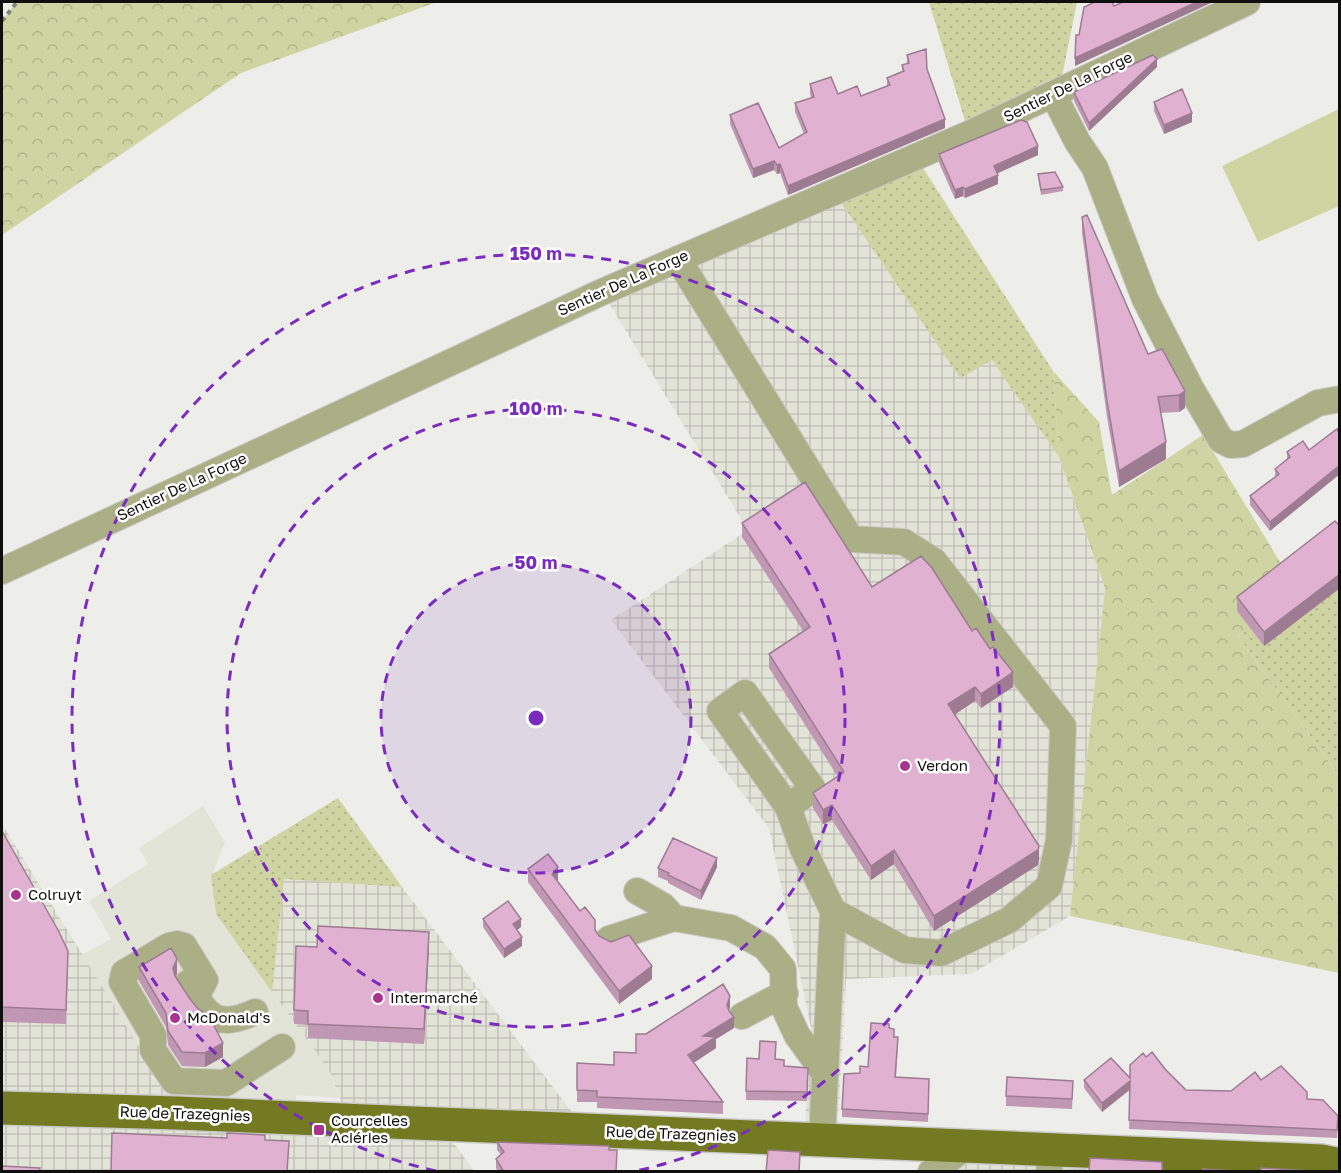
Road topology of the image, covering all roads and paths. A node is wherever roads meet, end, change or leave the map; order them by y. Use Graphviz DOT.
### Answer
graph roads {
  1 [pos="17,2"];
  2 [pos="1247,2"];
  3 [pos="2,21"];
  4 [pos="1053,94"];
  5 [pos="678,259"];
  6 [pos="1340,399"];
  7 [pos="2,571"];
  8 [pos="788,807"];
  9 [pos="637,891"];
  10 [pos="832,911"];
  11 [pos="674,918"];
  12 [pos="609,939"];
  13 [pos="785,993"];
  14 [pos="255,1012"];
  15 [pos="742,1016"];
  16 [pos="282,1047"];
  17 [pos="825,1074"];
  18 [pos="2,1108"];
  19 [pos="822,1140"];
  20 [pos="1050,1161"];
  21 [pos="945,1163"];
  22 [pos="1340,1165"];
  1 -- 3 [label="path"];
  2 -- 4 [label="street, Sentier De La Forge"];
  4 -- 5 [label="street, Sentier De La Forge"];
  4 -- 6 [label="street"];
  5 -- 7 [label="street, Sentier De La Forge"];
  5 -- 10 [label="street"];
  8 -- 10 [label="street"];
  9 -- 11 [label="street"];
  10 -- 17 [label="street"];
  11 -- 12 [label="street"];
  11 -- 13 [label="street"];
  13 -- 15 [label="street"];
  13 -- 17 [label="street"];
  14 -- 16 [label="street"];
  17 -- 19 [label="street"];
  18 -- 19 [label="main road, Rue de Trazegnies"];
  19 -- 21 [label="main road, Rue de Trazegnies"];
  20 -- 21 [label="main road, Rue de Trazegnies"];
  20 -- 22 [label="main road, Rue de Trazegnies"];
}
